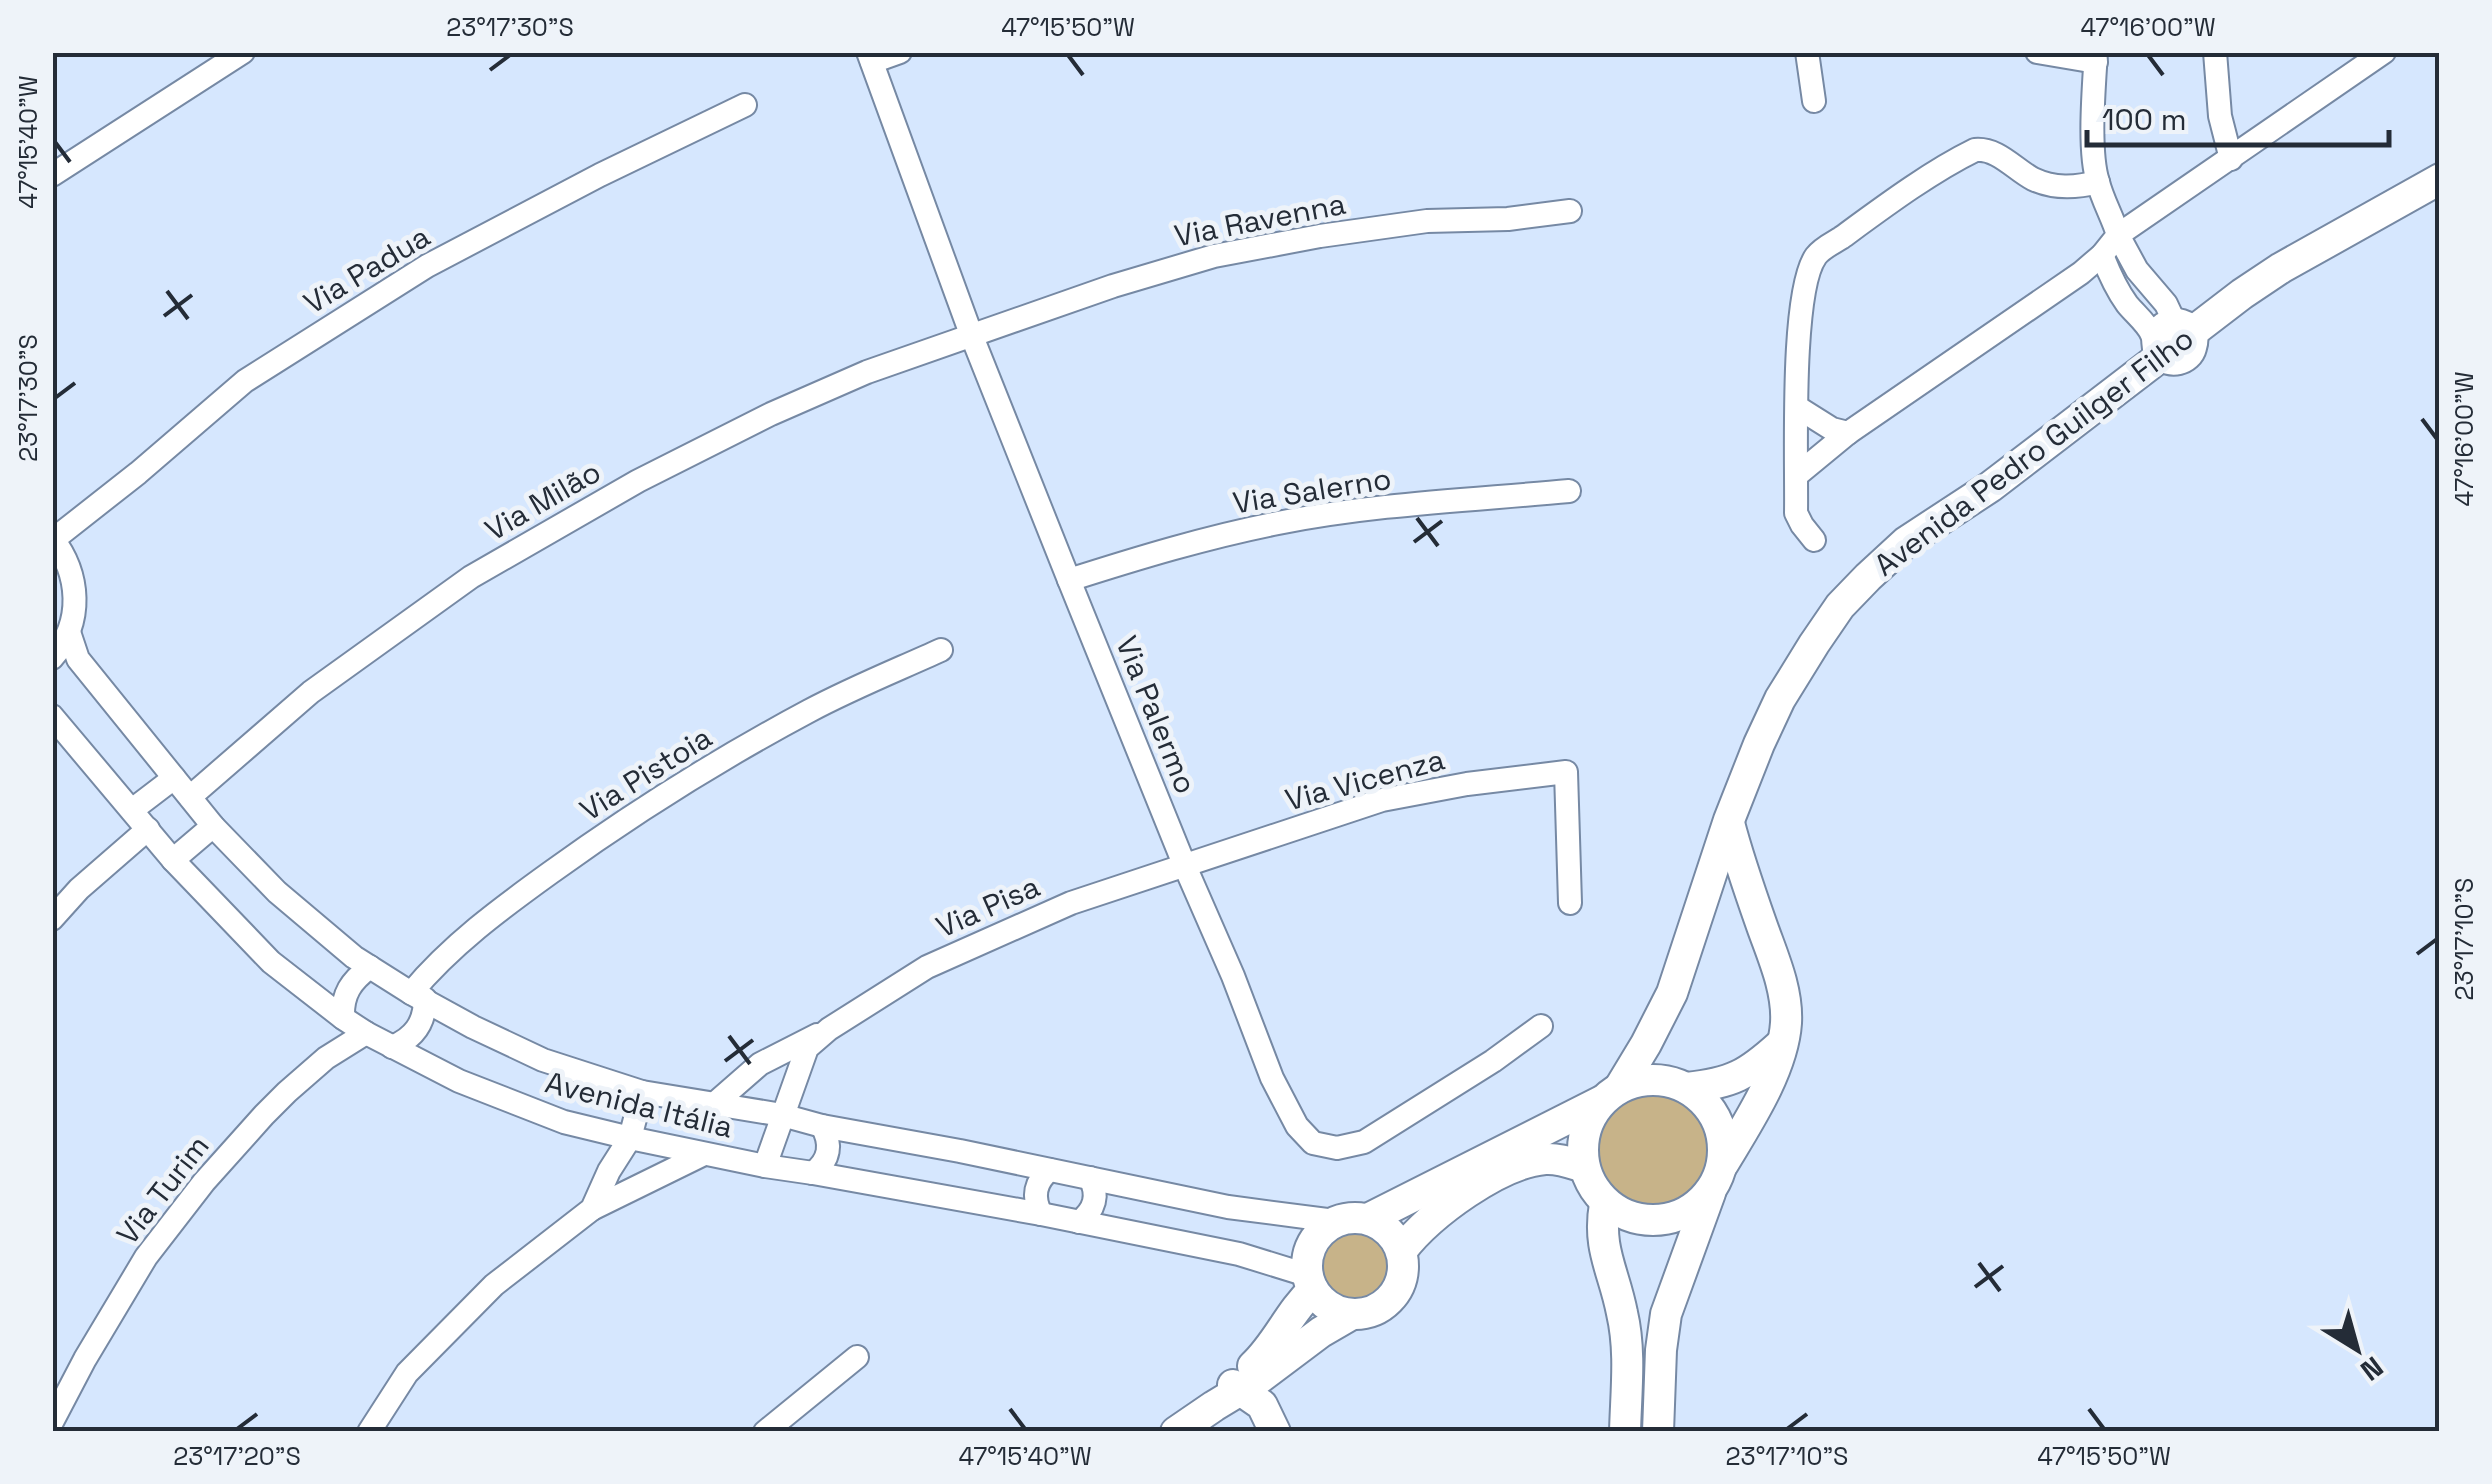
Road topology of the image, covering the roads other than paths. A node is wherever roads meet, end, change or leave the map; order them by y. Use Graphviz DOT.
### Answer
graph roads {
  1 [pos="244,52"];
  2 [pos="900,52"];
  3 [pos="1806,52"];
  4 [pos="2037,52"];
  5 [pos="2216,52"];
  6 [pos="2384,52"];
  7 [pos="2096,57"];
  8 [pos="870,58"];
  9 [pos="1814,101"];
  10 [pos="744,105"];
  11 [pos="2232,159"];
  12 [pos="52,175"];
  13 [pos="2440,180"];
  14 [pos="2098,182"];
  15 [pos="1570,211"];
  16 [pos="2118,236"];
  17 [pos="2102,256"];
  18 [pos="971,334"];
  19 [pos="2173,340"];
  20 [pos="1797,407"];
  21 [pos="1848,433"];
  22 [pos="1797,474"];
  23 [pos="1569,492"];
  24 [pos="53,538"];
  25 [pos="1814,540"];
  26 [pos="1070,580"];
  27 [pos="69,632"];
  28 [pos="941,650"];
  29 [pos="52,658"];
  30 [pos="52,716"];
  31 [pos="174,778"];
  32 [pos="190,797"];
  33 [pos="132,810"];
  34 [pos="1729,820"];
  35 [pos="213,826"];
  36 [pos="148,829"];
  37 [pos="173,860"];
  38 [pos="1184,864"];
  39 [pos="1570,903"];
  40 [pos="52,919"];
  41 [pos="370,967"];
  42 [pos="418,996"];
  43 [pos="343,1018"];
  44 [pos="1541,1026"];
  45 [pos="829,1029"];
  46 [pos="366,1033"];
  47 [pos="1782,1043"];
  48 [pos="392,1047"];
  49 [pos="1687,1088"];
  50 [pos="642,1092"];
  51 [pos="1611,1094"];
  52 [pos="713,1104"];
  53 [pos="782,1115"];
  54 [pos="822,1126"];
  55 [pos="630,1138"];
  56 [pos="702,1155"];
  57 [pos="764,1166"];
  58 [pos="1584,1167"];
  59 [pos="1050,1170"];
  60 [pos="813,1172"];
  61 [pos="1090,1178"];
  62 [pos="1717,1178"];
  63 [pos="1605,1204"];
  64 [pos="1228,1207"];
  65 [pos="592,1210"];
  66 [pos="1041,1214"];
  67 [pos="1368,1218"];
  68 [pos="1335,1221"];
  69 [pos="1080,1222"];
  70 [pos="1219,1250"];
  71 [pos="1402,1250"];
  72 [pos="1310,1282"];
  73 [pos="1352,1314"];
  74 [pos="857,1358"];
  75 [pos="1229,1394"];
  76 [pos="52,1422"];
  77 [pos="1273,1430"];
  78 [pos="1176,1431"];
  79 [pos="369,1432"];
  80 [pos="765,1432"];
  81 [pos="1166,1432"];
  82 [pos="1624,1432"];
  83 [pos="1658,1432"];
  1 -- 12 [label="street"];
  2 -- 8 [label="street"];
  3 -- 9 [label="street"];
  4 -- 7 [label="street"];
  5 -- 11 [label="street"];
  6 -- 11 [label="street"];
  7 -- 14 [label="street"];
  8 -- 18 [label="street, Via Palermo"];
  10 -- 24 [label="street, Via Padua"];
  11 -- 16 [label="street"];
  13 -- 19 [label="main road, Avenida Pedro Guilger Filho"];
  14 -- 16 [label="street"];
  14 -- 20 [label="street"];
  15 -- 18 [label="street, Via Ravenna"];
  16 -- 17 [label="street"];
  16 -- 19 [label="street"];
  17 -- 19 [label="street"];
  17 -- 21 [label="street"];
  18 -- 26 [label="street, Via Palermo"];
  18 -- 32 [label="street, Via Milão"];
  19 -- 34 [label="main road, Avenida Pedro Guilger Filho"];
  20 -- 21 [label="street"];
  20 -- 22 [label="street"];
  21 -- 22 [label="street"];
  22 -- 25 [label="street"];
  23 -- 26 [label="street, Via Salerno"];
  24 -- 27 [label="street"];
  26 -- 38 [label="street, Via Palermo"];
  27 -- 29 [label="street"];
  27 -- 31 [label="street, Avenida Itália"];
  28 -- 42 [label="street, Via Pistoia"];
  30 -- 33 [label="street, Avenida Itália"];
  31 -- 32 [label="street, Avenida Itália"];
  31 -- 33 [label="street"];
  32 -- 35 [label="street, Avenida Itália"];
  33 -- 36 [label="street, Avenida Itália"];
  34 -- 47 [label="main road"];
  34 -- 51 [label="main road, Avenida Pedro Guilger Filho"];
  35 -- 37 [label="street"];
  35 -- 41 [label="street, Avenida Itália"];
  36 -- 37 [label="street, Avenida Itália"];
  36 -- 40 [label="street"];
  37 -- 43 [label="street, Avenida Itália"];
  38 -- 39 [label="street, Via Vicenza"];
  38 -- 44 [label="street, Via Palermo"];
  38 -- 45 [label="street, Via Pisa"];
  41 -- 42 [label="street, Avenida Itália"];
  41 -- 43 [label="street"];
  42 -- 48 [label="street"];
  42 -- 50 [label="street, Avenida Itália"];
  43 -- 46 [label="street, Avenida Itália"];
  45 -- 52 [label="street, Via Pisa"];
  45 -- 53 [label="street, Via Pisa"];
  46 -- 48 [label="street, Avenida Itália"];
  46 -- 76 [label="street, Via Turim"];
  47 -- 49 [label="main road"];
  47 -- 62 [label="main road"];
  48 -- 55 [label="street, Avenida Itália"];
  49 -- 51 [label="main road"];
  49 -- 62 [label="main road"];
  50 -- 52 [label="street, Avenida Itália"];
  50 -- 55 [label="street"];
  51 -- 58 [label="main road, Avenida Pedro Guilger Filho"];
  51 -- 67 [label="main road"];
  52 -- 53 [label="street, Avenida Itália"];
  53 -- 54 [label="street, Avenida Itália"];
  53 -- 57 [label="street, Avenida Itália"];
  54 -- 59 [label="street, Avenida Itália"];
  54 -- 60 [label="street"];
  55 -- 56 [label="street, Avenida Itália"];
  55 -- 65 [label="street"];
  56 -- 57 [label="street, Avenida Itália"];
  56 -- 65 [label="street"];
  57 -- 60 [label="street, Avenida Itália"];
  58 -- 63 [label="main road"];
  58 -- 71 [label="main road"];
  59 -- 61 [label="street, Avenida Itália"];
  59 -- 66 [label="street"];
  60 -- 66 [label="street, Avenida Itália"];
  61 -- 64 [label="street, Avenida Itália"];
  61 -- 69 [label="street"];
  62 -- 63 [label="main road"];
  62 -- 83 [label="main road"];
  63 -- 82 [label="main road"];
  64 -- 68 [label="street, Avenida Itália"];
  64 -- 70 [label="street"];
  65 -- 79 [label="street"];
  66 -- 69 [label="street, Avenida Itália"];
  67 -- 68 [label="main road"];
  67 -- 71 [label="main road"];
  68 -- 72 [label="main road"];
  69 -- 70 [label="street, Avenida Itália"];
  70 -- 72 [label="street, Avenida Itália"];
  71 -- 73 [label="main road"];
  72 -- 73 [label="main road"];
  72 -- 75 [label="main road"];
  73 -- 75 [label="main road"];
  74 -- 80 [label="street"];
  75 -- 77 [label="main road"];
  75 -- 78 [label="main road"];
  78 -- 81 [label="main road"];
}
